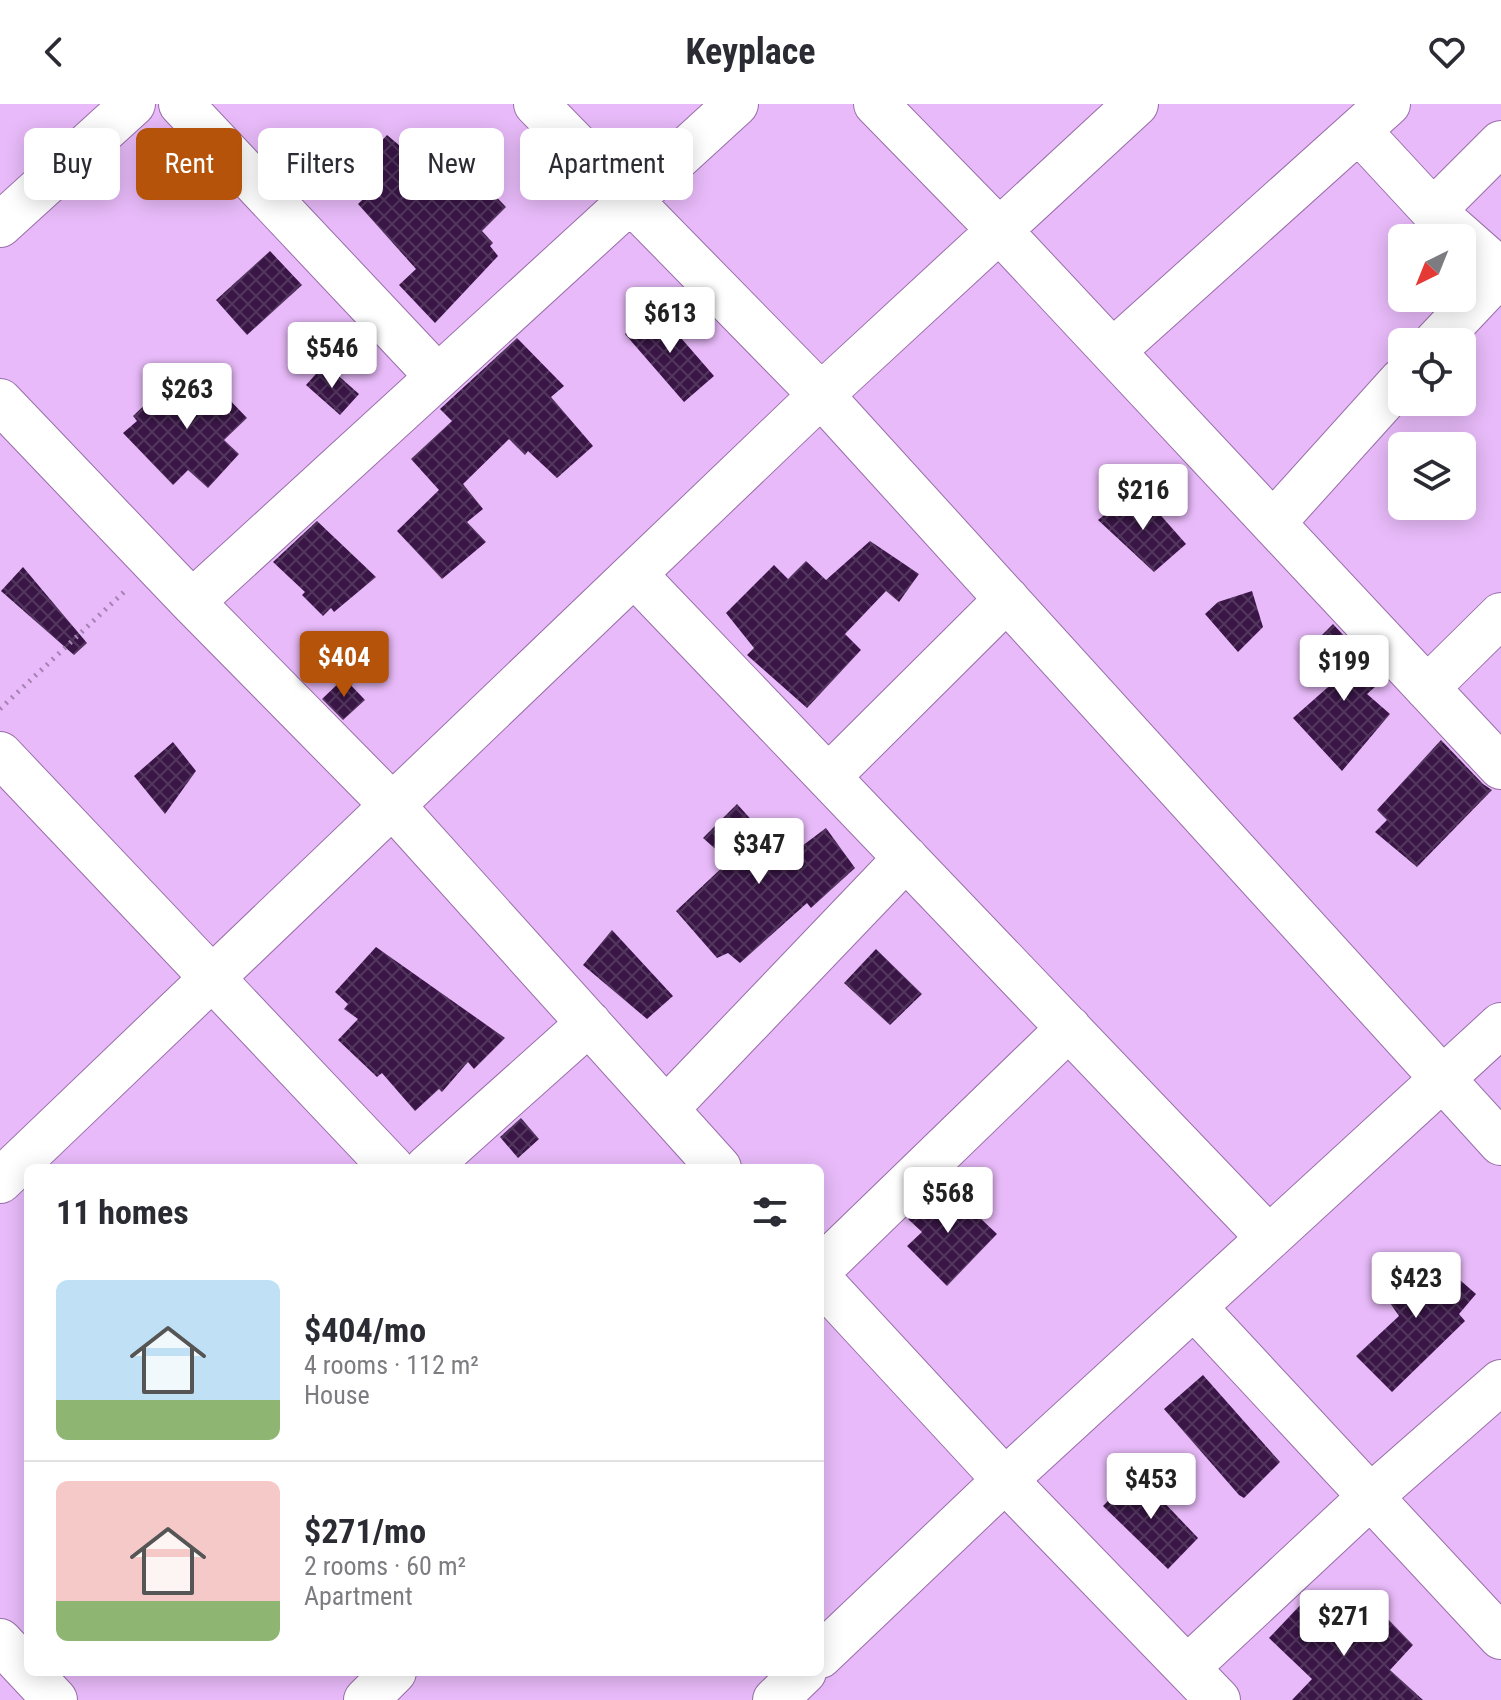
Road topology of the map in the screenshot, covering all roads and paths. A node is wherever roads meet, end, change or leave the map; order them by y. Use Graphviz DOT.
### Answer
graph roads {
  1 [pos="133,104"];
  2 [pos="181,104"];
  3 [pos="536,104"];
  4 [pos="736,104"];
  5 [pos="876,104"];
  6 [pos="1136,104"];
  7 [pos="1374,118"];
  8 [pos="1501,143"];
  9 [pos="630,201"];
  10 [pos="1433,211"];
  11 [pos="0,225"];
  12 [pos="999,230"];
  13 [pos="1501,272"];
  14 [pos="1449,328"];
  15 [pos="1113,351"];
  16 [pos="438,377"];
  17 [pos="821,395"];
  18 [pos="1388,396"];
  19 [pos="0,401"];
  20 [pos="1273,523"];
  21 [pos="155,563"];
  22 [pos="634,574"];
  23 [pos="1007,599"];
  24 [pos="192,602"];
  25 [pos="1501,615"];
  26 [pos="1427,688"];
  27 [pos="0,709"];
  28 [pos="1501,767"];
  29 [pos="5,768"];
  30 [pos="828,777"];
  31 [pos="392,805"];
  32 [pos="906,858"];
  33 [pos="210,979"];
  34 [pos="589,1023"];
  35 [pos="1501,1025"];
  36 [pos="1069,1028"];
  37 [pos="1445,1079"];
  38 [pos="666,1109"];
  39 [pos="1501,1143"];
  40 [pos="31,1164"];
  41 [pos="388,1164"];
  42 [pos="431,1164"];
  43 [pos="715,1164"];
  44 [pos="1269,1238"];
  45 [pos="824,1265"];
  46 [pos="824,1284"];
  47 [pos="1194,1307"];
  48 [pos="1501,1382"];
  49 [pos="1005,1480"];
  50 [pos="1370,1497"];
  51 [pos="1501,1637"];
  52 [pos="0,1641"];
  53 [pos="824,1653"];
  54 [pos="24,1667"];
  55 [pos="1187,1668"];
  56 [pos="33,1676"];
  57 [pos="390,1676"];
  58 [pos="55,1700"];
  59 [pos="366,1700"];
  60 [pos="1218,1700"];
  1 -- 11 [label="street"];
  2 -- 16 [label="street"];
  3 -- 9 [label="street"];
  4 -- 9 [label="street"];
  5 -- 12 [label="street"];
  6 -- 12 [label="street"];
  7 -- 10 [label="street"];
  7 -- 15 [label="street"];
  8 -- 10 [label="street"];
  9 -- 16 [label="street"];
  9 -- 17 [label="street"];
  10 -- 13 [label="street"];
  12 -- 15 [label="street"];
  12 -- 17 [label="street"];
  13 -- 14 [label="street"];
  15 -- 20 [label="street"];
  16 -- 24 [label="street"];
  17 -- 22 [label="street"];
  17 -- 23 [label="street"];
  18 -- 20 [label="street"];
  19 -- 21 [label="street"];
  20 -- 26 [label="street"];
  21 -- 24 [label="street"];
  21 -- 27 [label="path"];
  22 -- 30 [label="street"];
  22 -- 31 [label="street"];
  23 -- 30 [label="street"];
  23 -- 37 [label="street"];
  24 -- 31 [label="street"];
  25 -- 26 [label="street"];
  26 -- 28 [label="street"];
  29 -- 33 [label="street"];
  30 -- 32 [label="street"];
  31 -- 33 [label="street"];
  31 -- 34 [label="street"];
  32 -- 36 [label="street"];
  32 -- 38 [label="street"];
  33 -- 40 [label="street"];
  33 -- 41 [label="street"];
  34 -- 38 [label="street"];
  34 -- 42 [label="street"];
  35 -- 37 [label="street"];
  36 -- 44 [label="street"];
  36 -- 45 [label="street"];
  37 -- 39 [label="street"];
  37 -- 44 [label="street"];
  38 -- 43 [label="street"];
  44 -- 47 [label="street"];
  46 -- 49 [label="street"];
  47 -- 49 [label="street"];
  47 -- 50 [label="street"];
  48 -- 50 [label="street"];
  49 -- 53 [label="street"];
  49 -- 55 [label="street"];
  50 -- 51 [label="street"];
  50 -- 55 [label="street"];
  52 -- 54 [label="street"];
  55 -- 60 [label="street"];
  56 -- 58 [label="street"];
  57 -- 59 [label="street"];
}
